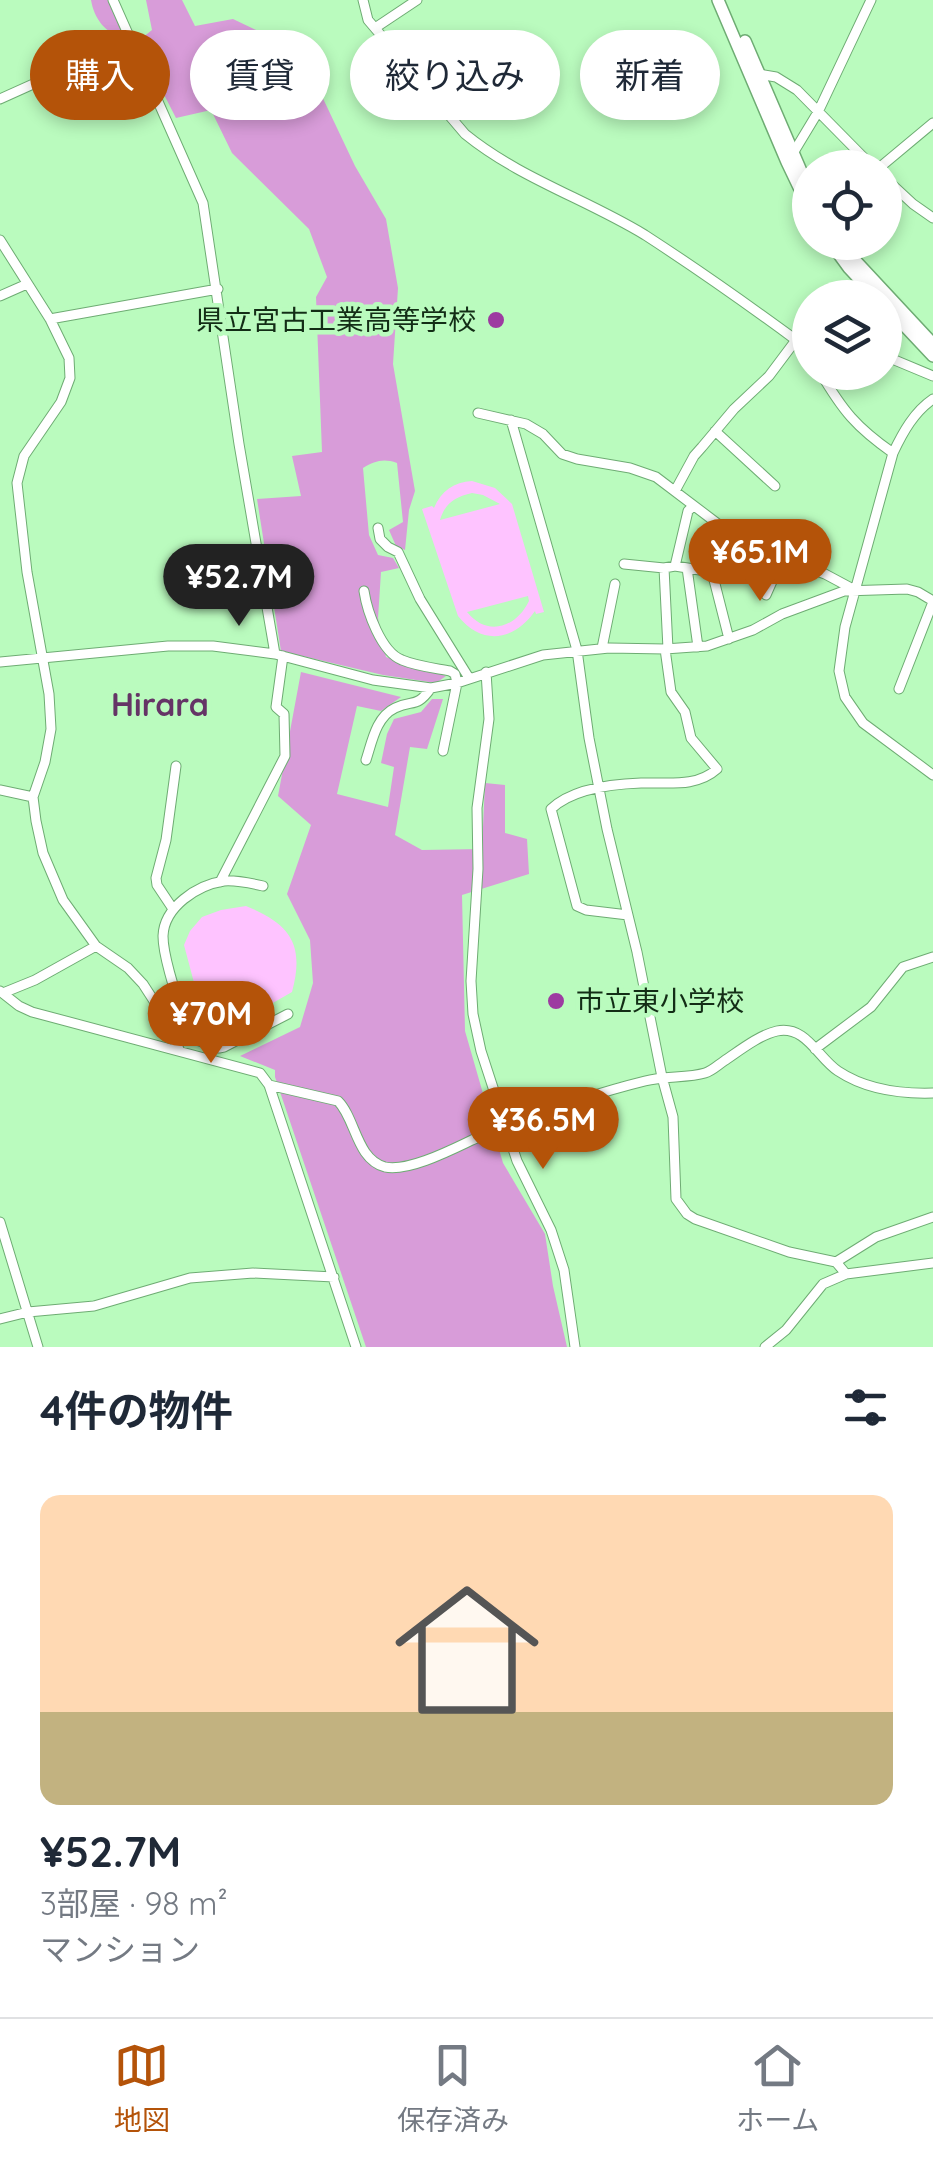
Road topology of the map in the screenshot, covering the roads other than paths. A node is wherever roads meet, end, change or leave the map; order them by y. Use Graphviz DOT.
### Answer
graph roads {
  1 [pos="113,0"];
  2 [pos="363,0"];
  3 [pos="416,0"];
  4 [pos="718,0"];
  5 [pos="727,0"];
  6 [pos="871,0"];
  7 [pos="375,28"];
  8 [pos="126,30"];
  9 [pos="755,74"];
  10 [pos="30,85"];
  11 [pos="0,99"];
  12 [pos="818,112"];
  13 [pos="167,120"];
  14 [pos="933,123"];
  15 [pos="857,150"];
  16 [pos="897,150"];
  17 [pos="790,158"];
  18 [pos="792,161"];
  19 [pos="792,163"];
  20 [pos="902,194"];
  21 [pos="933,218"];
  22 [pos="0,240"];
  23 [pos="844,260"];
  24 [pos="855,260"];
  25 [pos="861,280"];
  26 [pos="28,284"];
  27 [pos="218,289"];
  28 [pos="0,296"];
  29 [pos="50,320"];
  30 [pos="902,324"];
  31 [pos="792,337"];
  32 [pos="933,344"];
  33 [pos="792,345"];
  34 [pos="933,356"];
  35 [pos="902,363"];
  36 [pos="933,376"];
  37 [pos="830,390"];
  38 [pos="933,398"];
  39 [pos="478,413"];
  40 [pos="512,420"];
  41 [pos="715,431"];
  42 [pos="893,453"];
  43 [pos="775,486"];
  44 [pos="675,491"];
  45 [pos="693,506"];
  46 [pos="378,528"];
  47 [pos="782,559"];
  48 [pos="624,564"];
  49 [pos="670,567"];
  50 [pos="687,568"];
  51 [pos="614,584"];
  52 [pos="855,590"];
  53 [pos="364,591"];
  54 [pos="766,595"];
  55 [pos="933,601"];
  56 [pos="729,639"];
  57 [pos="698,647"];
  58 [pos="602,648"];
  59 [pos="666,649"];
  60 [pos="577,650"];
  61 [pos="279,655"];
  62 [pos="43,656"];
  63 [pos="0,662"];
  64 [pos="486,672"];
  65 [pos="469,678"];
  66 [pos="456,682"];
  67 [pos="431,688"];
  68 [pos="899,689"];
  69 [pos="444,751"];
  70 [pos="366,760"];
  71 [pos="176,766"];
  72 [pos="933,776"];
  73 [pos="600,788"];
  74 [pos="0,790"];
  75 [pos="33,797"];
  76 [pos="220,882"];
  77 [pos="263,886"];
  78 [pos="174,909"];
  79 [pos="628,915"];
  80 [pos="96,946"];
  81 [pos="933,957"];
  82 [pos="2,992"];
  83 [pos="176,992"];
  84 [pos="154,1001"];
  85 [pos="288,1014"];
  86 [pos="204,1043"];
  87 [pos="815,1048"];
  88 [pos="180,1051"];
  89 [pos="199,1056"];
  90 [pos="662,1077"];
  91 [pos="268,1085"];
  92 [pos="933,1093"];
  93 [pos="506,1126"];
  94 [pos="933,1217"];
  95 [pos="0,1222"];
  96 [pos="836,1262"];
  97 [pos="933,1264"];
  98 [pos="846,1274"];
  99 [pos="334,1277"];
  100 [pos="28,1312"];
  101 [pos="0,1319"];
  102 [pos="38,1347"];
  103 [pos="356,1347"];
  104 [pos="575,1347"];
  105 [pos="765,1347"];
  1 -- 8 [label="street"];
  2 -- 7 [label="street"];
  3 -- 7 [label="street"];
  4 -- 9 [label="main road"];
  5 -- 9 [label="main road"];
  6 -- 12 [label="street"];
  7 -- 31 [label="street"];
  9 -- 12 [label="street"];
  9 -- 17 [label="main road"];
  10 -- 11 [label="street"];
  12 -- 15 [label="street"];
  12 -- 17 [label="street"];
  13 -- 27 [label="street"];
  14 -- 16 [label="street"];
  17 -- 18 [label="main road"];
  17 -- 19 [label="main road"];
  20 -- 21 [label="street"];
  22 -- 26 [label="street"];
  23 -- 25 [label="main road"];
  24 -- 32 [label="main road"];
  26 -- 28 [label="street"];
  26 -- 29 [label="street"];
  27 -- 29 [label="street"];
  27 -- 61 [label="street"];
  29 -- 62 [label="street"];
  30 -- 34 [label="main road"];
  33 -- 41 [label="street"];
  35 -- 36 [label="street"];
  37 -- 42 [label="street"];
  38 -- 42 [label="street"];
  39 -- 40 [label="street"];
  40 -- 44 [label="street"];
  40 -- 60 [label="street"];
  41 -- 43 [label="street"];
  41 -- 44 [label="street"];
  42 -- 52 [label="street"];
  44 -- 45 [label="street"];
  45 -- 47 [label="street"];
  45 -- 49 [label="street"];
  46 -- 65 [label="street"];
  47 -- 52 [label="street"];
  47 -- 54 [label="street"];
  48 -- 49 [label="street"];
  49 -- 50 [label="street"];
  49 -- 59 [label="street"];
  50 -- 56 [label="street"];
  50 -- 57 [label="street"];
  51 -- 58 [label="street"];
  52 -- 55 [label="street"];
  52 -- 56 [label="street"];
  52 -- 72 [label="street"];
  53 -- 66 [label="street"];
  55 -- 68 [label="street"];
  56 -- 57 [label="street"];
  57 -- 59 [label="street"];
  58 -- 59 [label="street"];
  58 -- 60 [label="street"];
  59 -- 73 [label="street"];
  60 -- 64 [label="street"];
  60 -- 73 [label="street"];
  61 -- 62 [label="street"];
  61 -- 67 [label="street"];
  61 -- 76 [label="street"];
  62 -- 63 [label="street"];
  62 -- 75 [label="street"];
  64 -- 65 [label="street"];
  64 -- 93 [label="street"];
  65 -- 66 [label="street"];
  66 -- 67 [label="street"];
  66 -- 69 [label="street"];
  67 -- 70 [label="street"];
  71 -- 78 [label="street"];
  73 -- 79 [label="street"];
  73 -- 79 [label="street"];
  74 -- 75 [label="street"];
  75 -- 80 [label="street"];
  76 -- 77 [label="street"];
  76 -- 78 [label="street"];
  78 -- 83 [label="street"];
  79 -- 90 [label="street"];
  80 -- 82 [label="street"];
  80 -- 84 [label="street"];
  81 -- 87 [label="street"];
  82 -- 88 [label="street"];
  83 -- 84 [label="street"];
  83 -- 86 [label="street"];
  84 -- 88 [label="street"];
  85 -- 86 [label="street"];
  86 -- 89 [label="street"];
  87 -- 90 [label="street"];
  87 -- 92 [label="street"];
  88 -- 89 [label="street"];
  89 -- 91 [label="street"];
  90 -- 93 [label="street"];
  90 -- 96 [label="street"];
  91 -- 93 [label="street"];
  91 -- 99 [label="street"];
  93 -- 104 [label="street"];
  94 -- 96 [label="street"];
  95 -- 100 [label="street"];
  96 -- 98 [label="street"];
  97 -- 98 [label="street"];
  98 -- 105 [label="street"];
  99 -- 100 [label="street"];
  99 -- 103 [label="street"];
  100 -- 101 [label="street"];
  100 -- 102 [label="street"];
}
